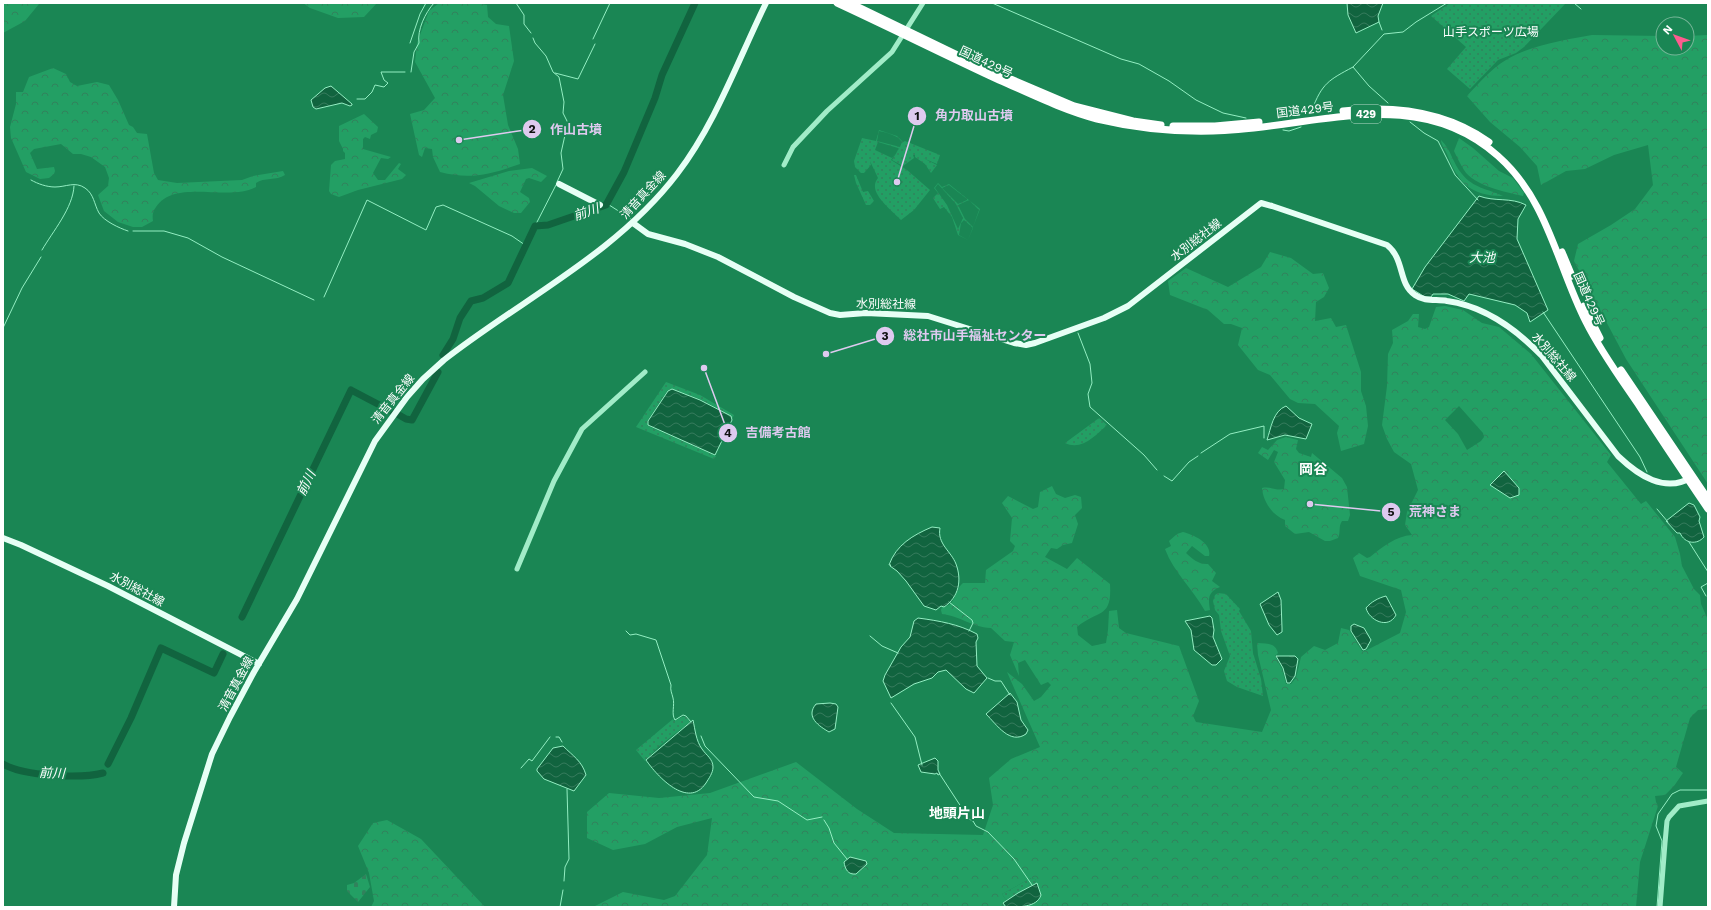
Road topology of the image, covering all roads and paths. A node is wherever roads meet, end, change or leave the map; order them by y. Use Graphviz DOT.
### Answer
graph roads {
  1 [pos="766,3"];
  2 [pos="837,3"];
  3 [pos="850,3"];
  4 [pos="923,3"];
  5 [pos="905,32"];
  6 [pos="784,165"];
  7 [pos="559,184"];
  8 [pos="600,205"];
  9 [pos="633,223"];
  10 [pos="645,372"];
  11 [pos="1690,478"];
  12 [pos="1708,499"];
  13 [pos="1708,509"];
  14 [pos="3,538"];
  15 [pos="517,569"];
  16 [pos="259,664"];
  17 [pos="1708,801"];
  18 [pos="174,907"];
  19 [pos="1660,907"];
  1 -- 9 [label="main road, 清音真金線"];
  2 -- 5 [label="highway, 国道429号 / 429"];
  3 -- 5 [label="highway, 国道429号 / 429"];
  4 -- 5 [label="street"];
  5 -- 6 [label="street"];
  5 -- 11 [label="highway, 国道429号 / 429"];
  7 -- 8 [label="main road"];
  9 -- 11 [label="main road, 水別総社線"];
  9 -- 16 [label="main road, 清音真金線"];
  10 -- 15 [label="street"];
  11 -- 12 [label="highway, 国道429号 / 429"];
  11 -- 13 [label="highway, 国道429号 / 429"];
  14 -- 16 [label="main road, 水別総社線"];
  16 -- 18 [label="main road, 清音真金線"];
  17 -- 19 [label="street"];
}
